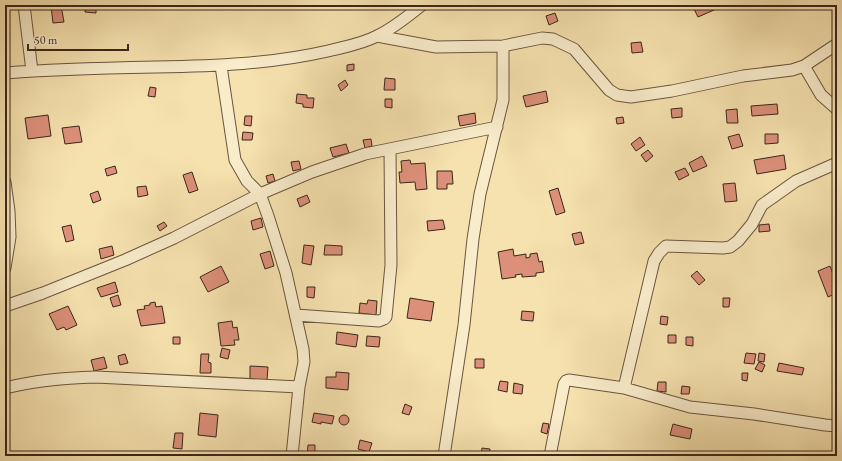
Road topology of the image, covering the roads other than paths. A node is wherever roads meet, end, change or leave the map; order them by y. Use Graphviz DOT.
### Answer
graph roads {
  1 [pos="24,5"];
  2 [pos="422,5"];
  3 [pos="377,36"];
  4 [pos="837,44"];
  5 [pos="503,46"];
  6 [pos="221,66"];
  7 [pos="804,66"];
  8 [pos="32,71"];
  9 [pos="5,73"];
  10 [pos="837,109"];
  11 [pos="497,127"];
  12 [pos="390,149"];
  13 [pos="837,163"];
  14 [pos="5,182"];
  15 [pos="260,194"];
  16 [pos="5,268"];
  17 [pos="5,306"];
  18 [pos="296,315"];
  19 [pos="299,387"];
  20 [pos="5,388"];
  21 [pos="624,388"];
  22 [pos="837,426"];
  23 [pos="292,456"];
  24 [pos="444,456"];
  25 [pos="550,456"];
  1 -- 8 [label="street"];
  2 -- 3 [label="street"];
  3 -- 5 [label="street"];
  3 -- 6 [label="street"];
  4 -- 7 [label="street"];
  5 -- 7 [label="street"];
  5 -- 11 [label="street"];
  6 -- 8 [label="street"];
  6 -- 15 [label="street"];
  7 -- 10 [label="street"];
  8 -- 9 [label="street"];
  11 -- 12 [label="street"];
  11 -- 24 [label="street"];
  12 -- 15 [label="street"];
  12 -- 18 [label="street"];
  13 -- 21 [label="street"];
  14 -- 16 [label="street"];
  15 -- 17 [label="street"];
  15 -- 18 [label="street"];
  18 -- 19 [label="street"];
  19 -- 20 [label="street"];
  19 -- 23 [label="street"];
  21 -- 22 [label="street"];
  21 -- 25 [label="street"];
}
